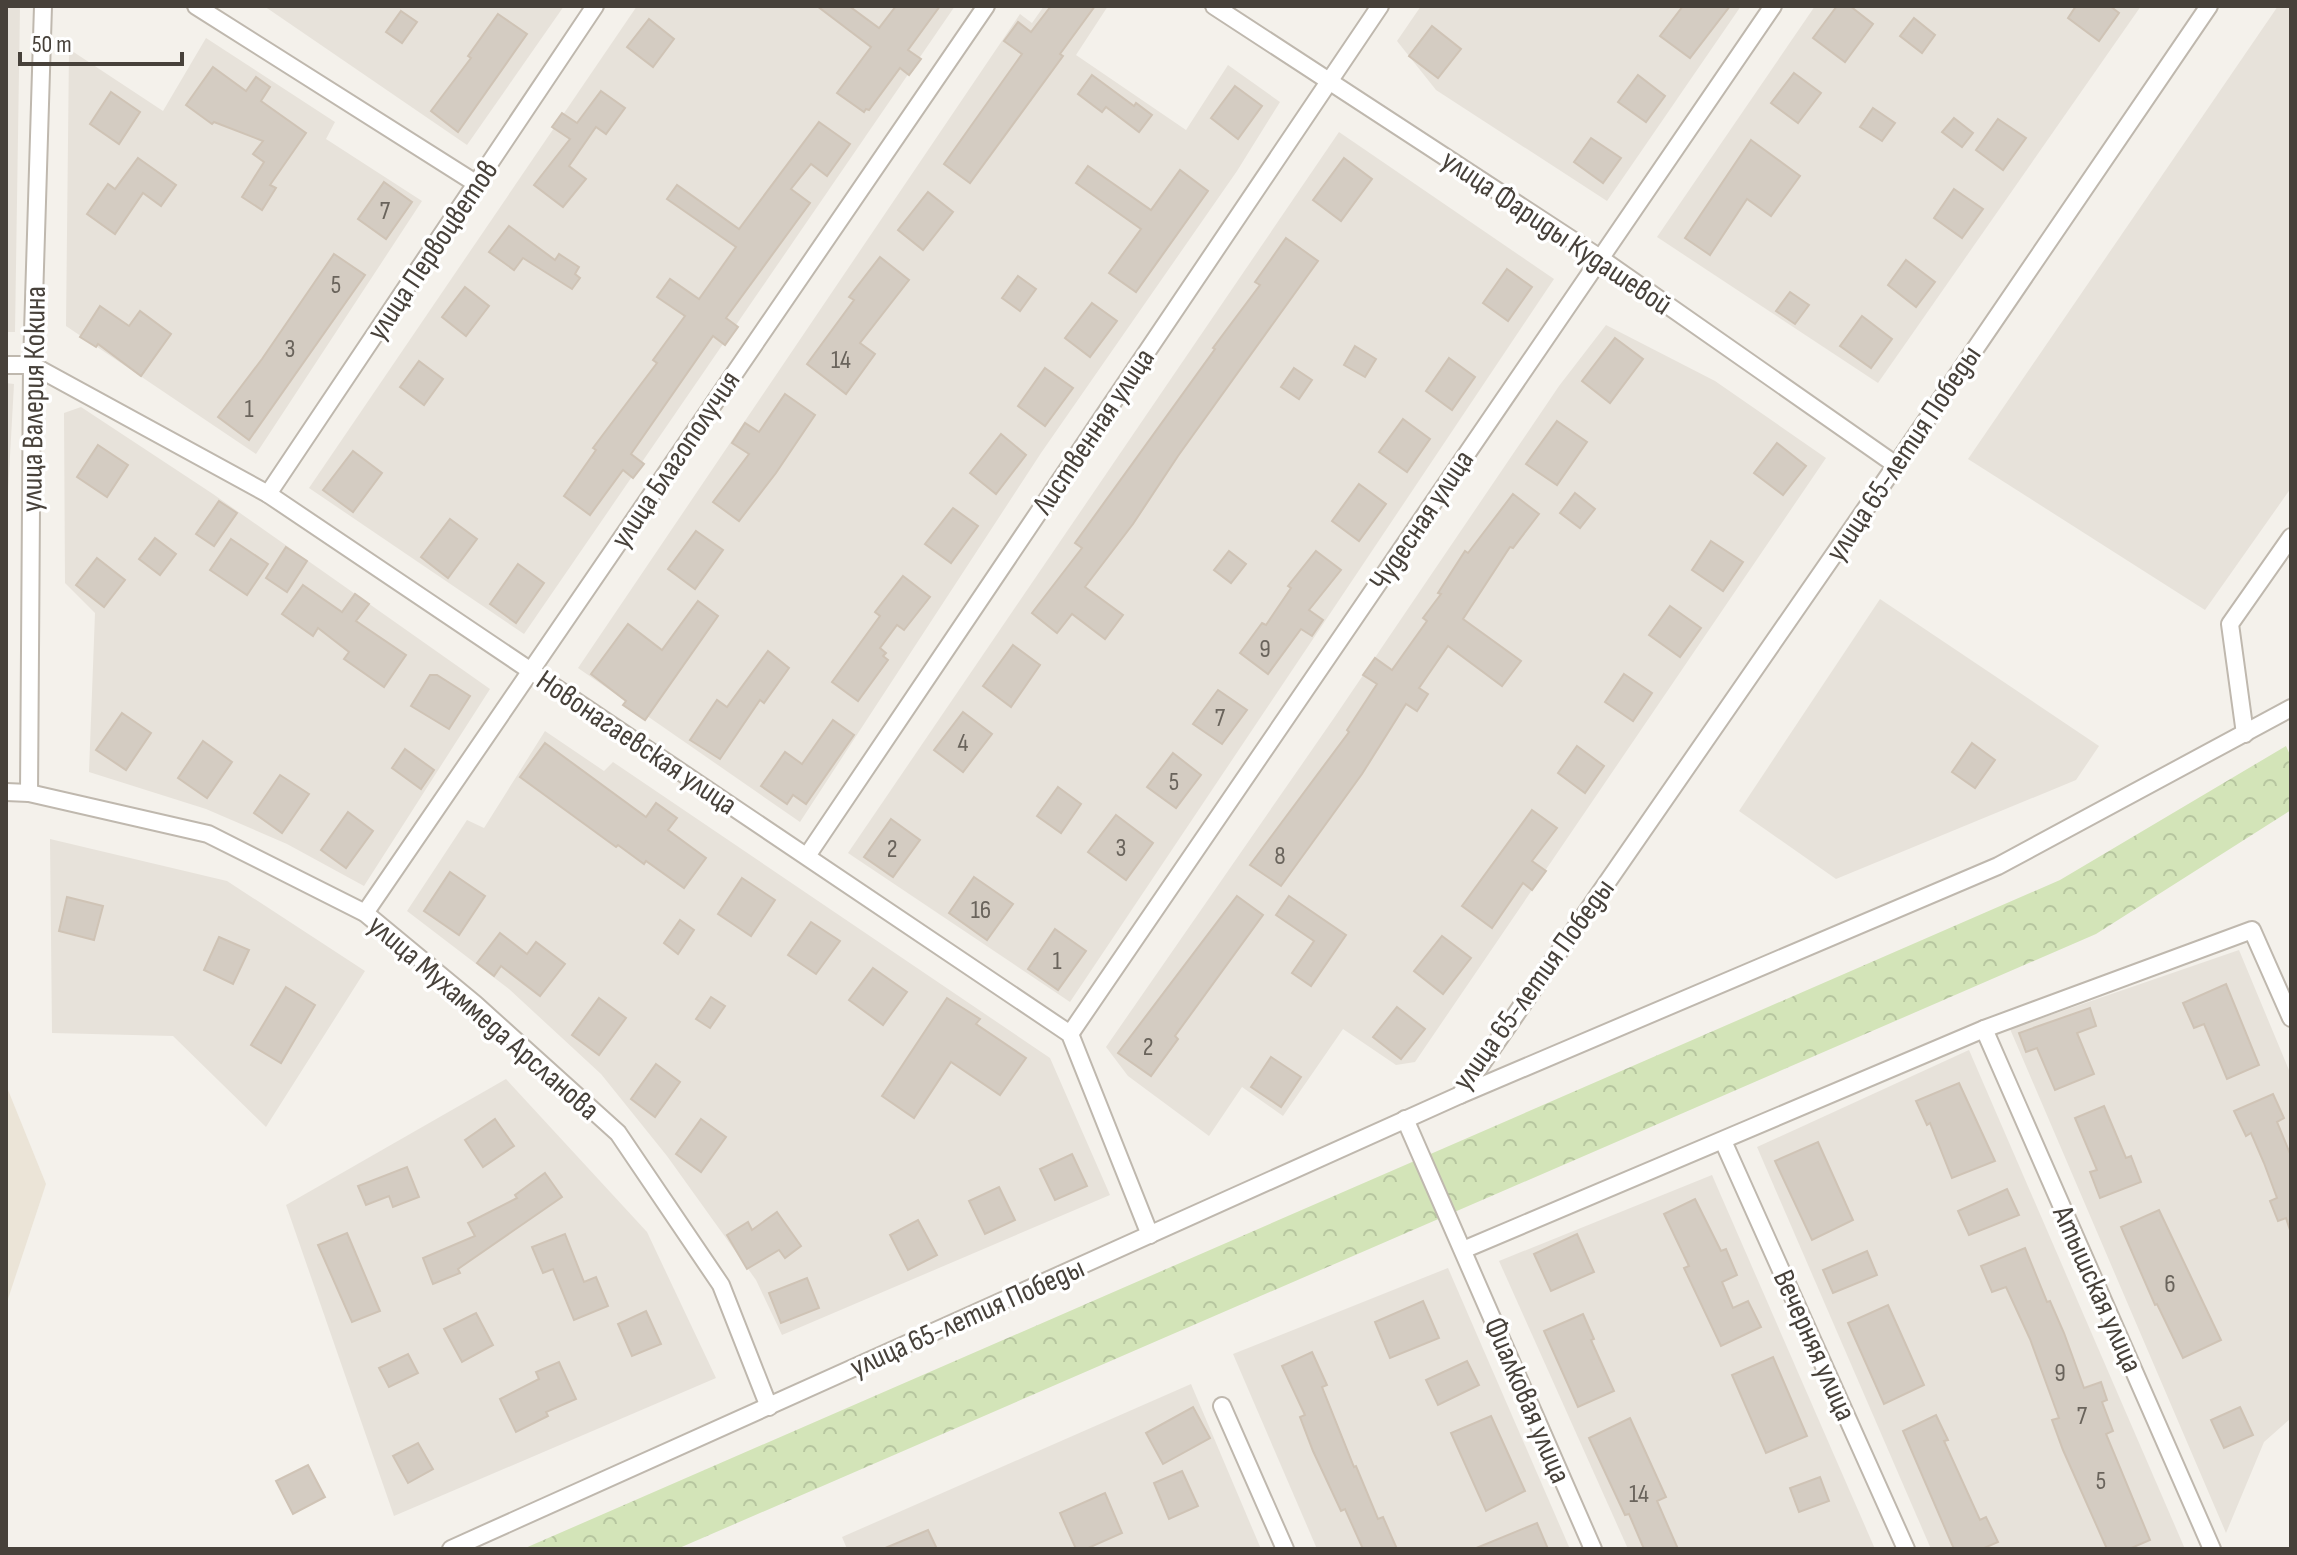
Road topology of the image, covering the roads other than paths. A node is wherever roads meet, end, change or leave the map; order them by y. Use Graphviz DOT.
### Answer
graph roads {
  1 [pos="43,6"];
  2 [pos="196,6"];
  3 [pos="595,6"];
  4 [pos="986,6"];
  5 [pos="1214,6"];
  6 [pos="1380,6"];
  7 [pos="1773,6"];
  8 [pos="2209,6"];
  9 [pos="1328,81"];
  10 [pos="477,184"];
  11 [pos="1600,258"];
  12 [pos="6,365"];
  13 [pos="32,365"];
  14 [pos="1896,465"];
  15 [pos="268,494"];
  16 [pos="2291,537"];
  17 [pos="530,670"];
  18 [pos="2291,708"];
  19 [pos="2245,734"];
  20 [pos="6,792"];
  21 [pos="29,793"];
  22 [pos="807,856"];
  23 [pos="365,913"];
  24 [pos="2291,1018"];
  25 [pos="1984,1029"];
  26 [pos="1070,1034"];
  27 [pos="1460,1095"];
  28 [pos="1405,1119"];
  29 [pos="1723,1141"];
  30 [pos="1150,1235"];
  31 [pos="1463,1250"];
  32 [pos="1222,1406"];
  33 [pos="769,1407"];
  34 [pos="451,1549"];
  35 [pos="1285,1549"];
  36 [pos="1593,1549"];
  37 [pos="1906,1549"];
  38 [pos="2212,1549"];
  1 -- 13 [label="street, улица Валерия Кокина"];
  2 -- 10 [label="street"];
  3 -- 10 [label="street, улица Первоцветов"];
  4 -- 17 [label="street, улица Благополучия"];
  5 -- 9 [label="street, улица Фариды Кудашевой"];
  6 -- 9 [label="street, Лиственная улица"];
  7 -- 11 [label="street, Чудесная улица"];
  8 -- 14 [label="street, улица 65-летия Победы"];
  9 -- 11 [label="street, улица Фариды Кудашевой"];
  9 -- 22 [label="street, Лиственная улица"];
  10 -- 15 [label="street, улица Первоцветов"];
  11 -- 14 [label="street, улица Фариды Кудашевой"];
  11 -- 26 [label="street, Чудесная улица"];
  12 -- 13 [label="street, Новонагаевская улица"];
  13 -- 15 [label="street, Новонагаевская улица"];
  13 -- 21 [label="street, улица Валерия Кокина"];
  14 -- 27 [label="street, улица 65-летия Победы"];
  15 -- 17 [label="street, Новонагаевская улица"];
  16 -- 19 [label="street"];
  17 -- 22 [label="street, Новонагаевская улица"];
  17 -- 23 [label="street, улица Благополучия"];
  18 -- 19 [label="street"];
  19 -- 27 [label="street"];
  20 -- 21 [label="street, улица Мухаммеда Арсланова"];
  21 -- 23 [label="street, улица Мухаммеда Арсланова"];
  22 -- 26 [label="street, Новонагаевская улица"];
  23 -- 33 [label="street, улица Мухаммеда Арсланова"];
  24 -- 25 [label="street"];
  25 -- 29 [label="street"];
  25 -- 38 [label="street, Атышская улица"];
  26 -- 30 [label="street"];
  27 -- 28 [label="street, улица 65-летия Победы"];
  28 -- 30 [label="street, улица 65-летия Победы"];
  28 -- 31 [label="street, Фиалковая улица"];
  29 -- 31 [label="street"];
  29 -- 37 [label="street, Вечерняя улица"];
  30 -- 33 [label="street, улица 65-летия Победы"];
  31 -- 36 [label="street, Фиалковая улица"];
  32 -- 35 [label="street"];
  33 -- 34 [label="street, улица 65-летия Победы"];
}
